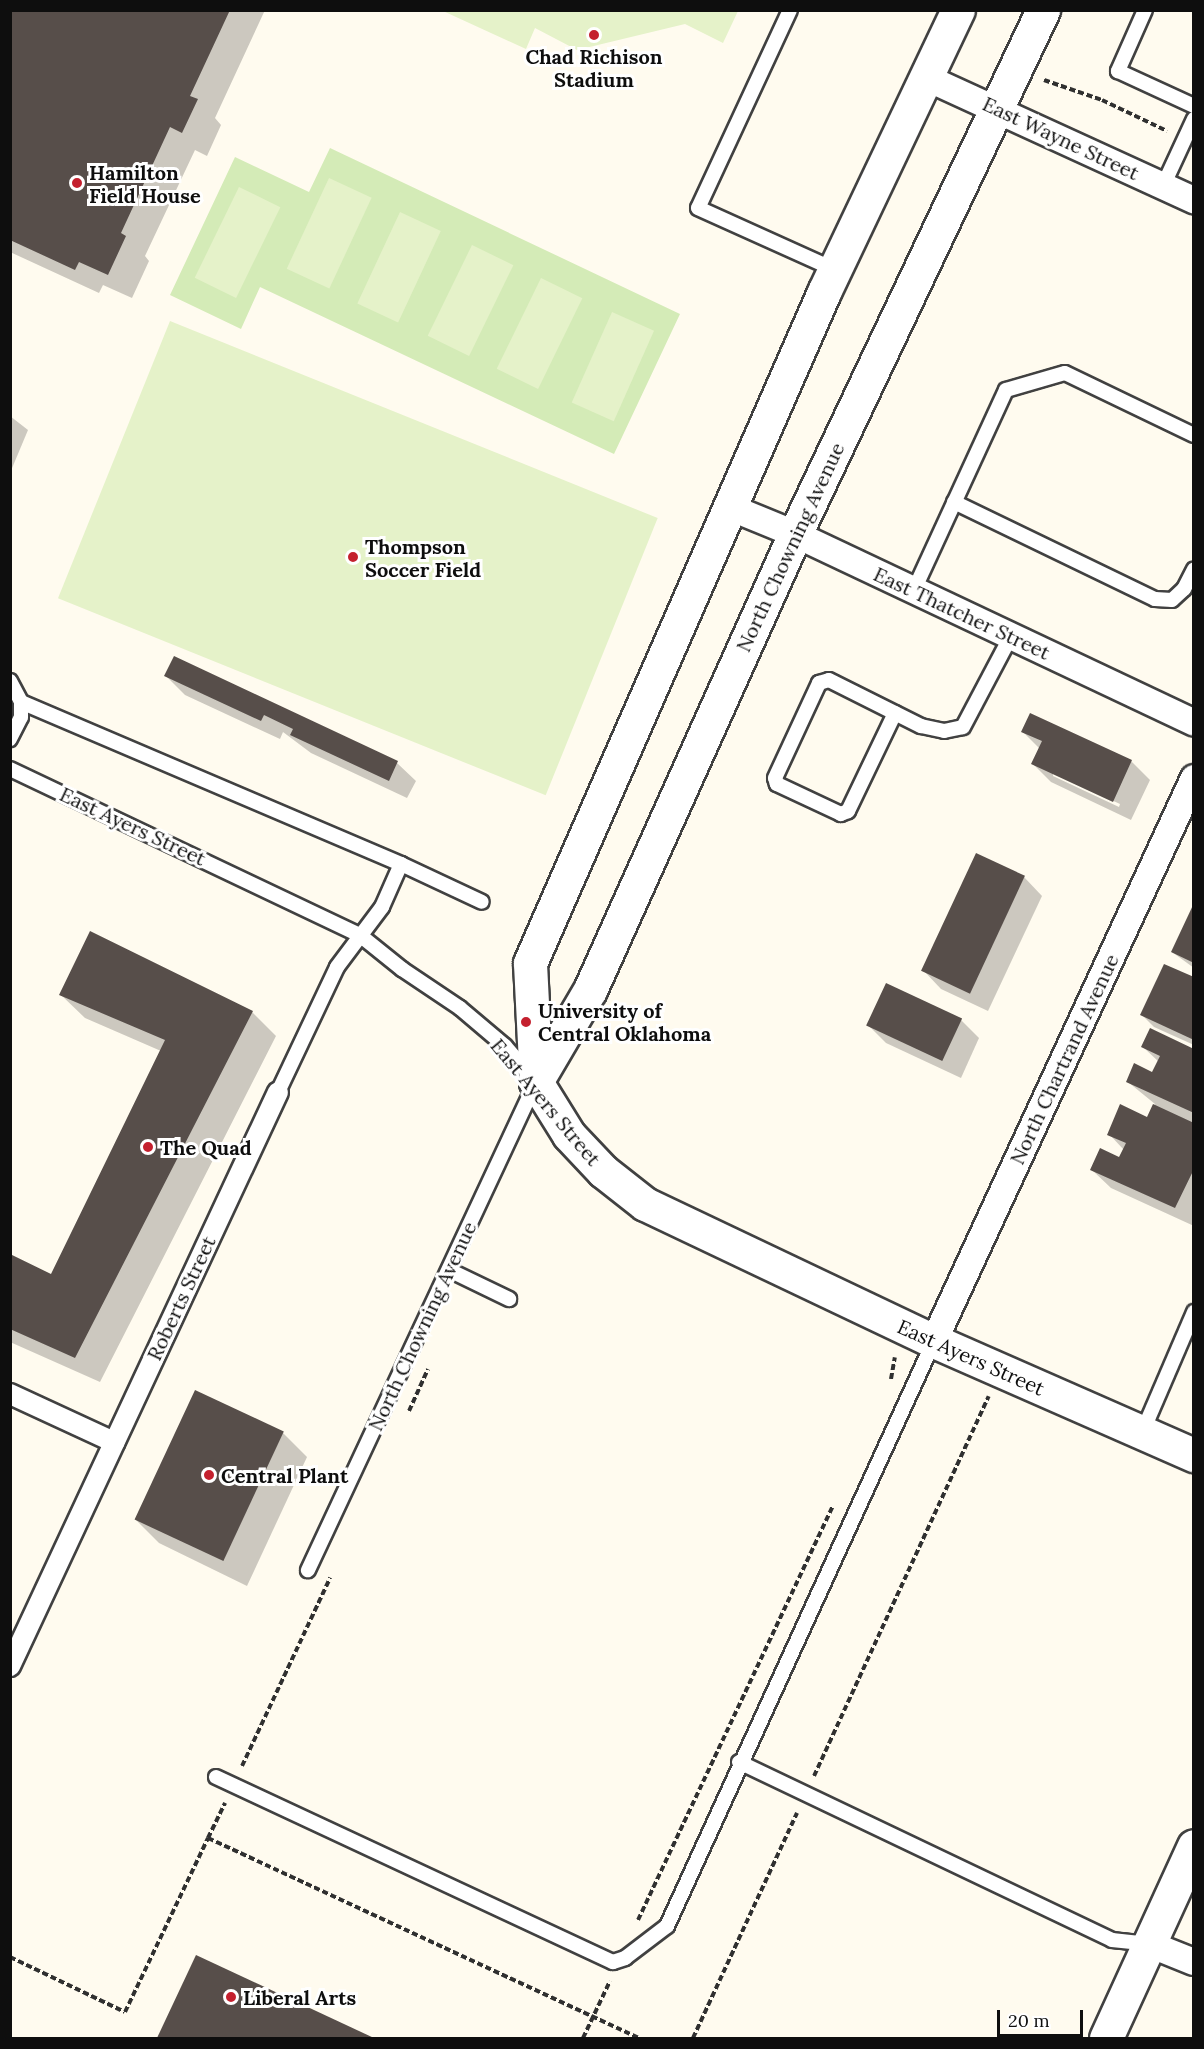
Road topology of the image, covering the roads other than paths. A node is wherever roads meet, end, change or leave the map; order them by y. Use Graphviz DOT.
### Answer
graph roads {
  1 [pos="790,10"];
  2 [pos="958,10"];
  3 [pos="1043,10"];
  4 [pos="1145,10"];
  5 [pos="927,78"];
  6 [pos="1194,106"];
  7 [pos="998,107"];
  8 [pos="1194,119"];
  9 [pos="1163,186"];
  10 [pos="1194,200"];
  11 [pos="835,270"];
  12 [pos="1194,435"];
  13 [pos="954,502"];
  14 [pos="729,507"];
  15 [pos="795,534"];
  16 [pos="1194,569"];
  17 [pos="914,590"];
  18 [pos="1011,636"];
  19 [pos="10,681"];
  20 [pos="21,702"];
  21 [pos="895,712"];
  22 [pos="1194,723"];
  23 [pos="10,739"];
  24 [pos="10,769"];
  25 [pos="1194,777"];
  26 [pos="401,864"];
  27 [pos="482,902"];
  28 [pos="361,936"];
  29 [pos="536,1082"];
  30 [pos="278,1092"];
  31 [pos="449,1270"];
  32 [pos="509,1299"];
  33 [pos="1194,1312"];
  34 [pos="934,1341"];
  35 [pos="10,1394"];
  36 [pos="1142,1432"];
  37 [pos="114,1442"];
  38 [pos="1194,1455"];
  39 [pos="308,1570"];
  40 [pos="10,1666"];
  41 [pos="740,1762"];
  42 [pos="216,1777"];
  43 [pos="1194,1846"];
  44 [pos="1149,1944"];
  45 [pos="1194,1962"];
  46 [pos="1106,2038"];
  1 -- 11 [label="lane"];
  2 -- 5 [label="street, North Chowning Avenue"];
  3 -- 7 [label="street, North Chowning Avenue"];
  4 -- 6 [label="lane"];
  5 -- 7 [label="street, East Wayne Street"];
  5 -- 11 [label="street, North Chowning Avenue"];
  7 -- 9 [label="street, East Wayne Street"];
  7 -- 15 [label="street, North Chowning Avenue"];
  8 -- 9 [label="lane"];
  9 -- 10 [label="street, East Wayne Street"];
  11 -- 14 [label="street, North Chowning Avenue"];
  12 -- 13 [label="lane"];
  13 -- 16 [label="lane"];
  13 -- 17 [label="lane"];
  14 -- 15 [label="street, East Thatcher Street"];
  14 -- 29 [label="street, North Chowning Avenue"];
  15 -- 17 [label="street, East Thatcher Street"];
  15 -- 29 [label="street, North Chowning Avenue"];
  17 -- 18 [label="street, East Thatcher Street"];
  18 -- 21 [label="lane"];
  18 -- 22 [label="street, East Thatcher Street"];
  19 -- 20 [label="lane"];
  20 -- 23 [label="lane"];
  20 -- 26 [label="lane"];
  21 -- 21 [label="lane"];
  24 -- 28 [label="lane, East Ayers Street"];
  25 -- 34 [label="street, North Chartrand Avenue"];
  26 -- 27 [label="lane"];
  26 -- 28 [label="lane, Roberts Street"];
  28 -- 29 [label="lane, East Ayers Street"];
  28 -- 30 [label="lane, Roberts Street"];
  29 -- 31 [label="lane, North Chowning Avenue"];
  29 -- 34 [label="street, East Ayers Street"];
  30 -- 37 [label="street, Roberts Street"];
  31 -- 32 [label="lane"];
  31 -- 39 [label="lane, North Chowning Avenue"];
  33 -- 36 [label="lane"];
  34 -- 36 [label="street, East Ayers Street"];
  34 -- 41 [label="lane"];
  35 -- 37 [label="street"];
  36 -- 38 [label="street, East Ayers Street"];
  37 -- 40 [label="street, Roberts Street"];
  41 -- 42 [label="lane"];
  41 -- 44 [label="lane"];
  43 -- 44 [label="street"];
  44 -- 45 [label="street"];
  44 -- 46 [label="street"];
}
